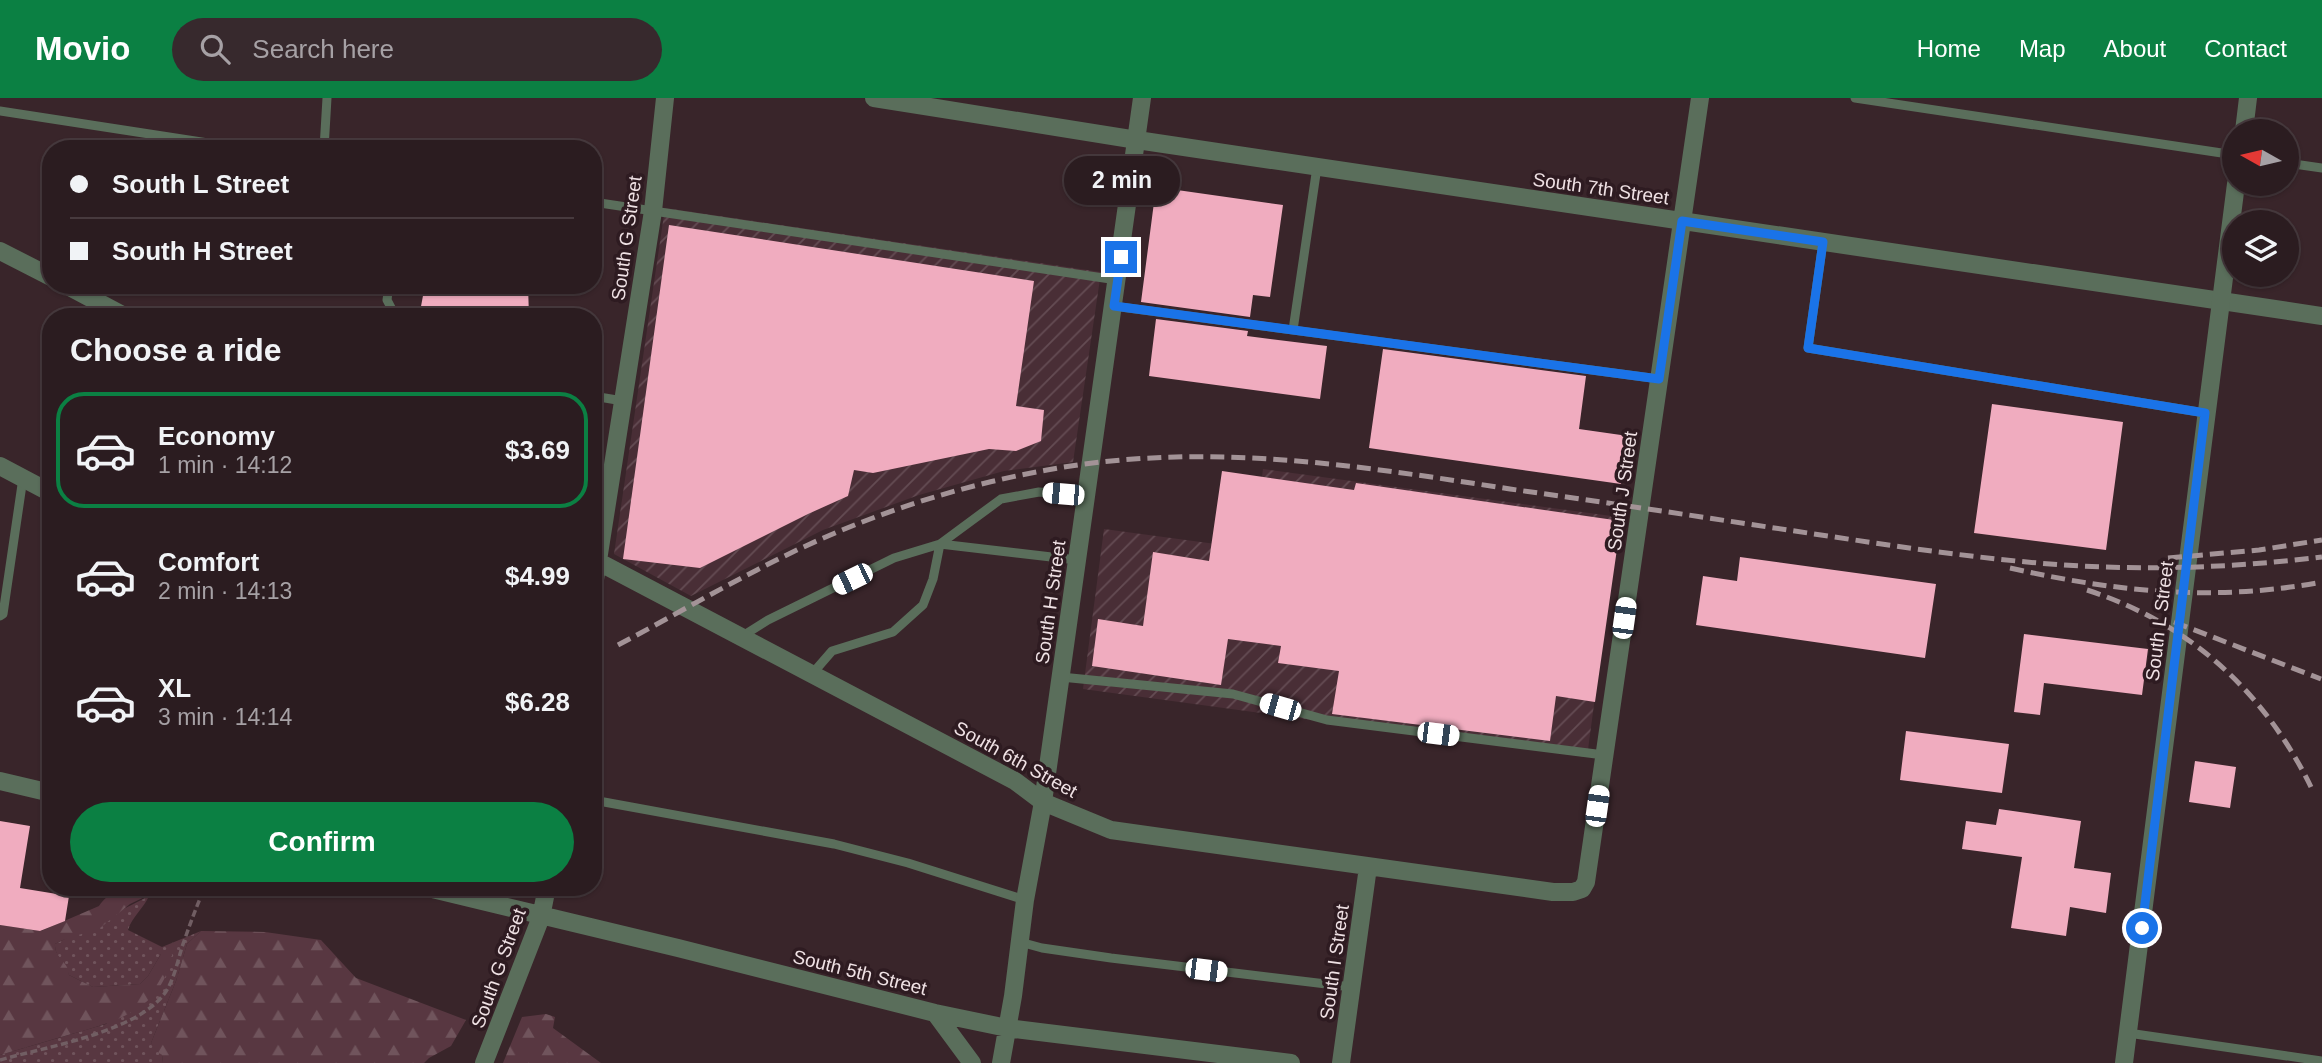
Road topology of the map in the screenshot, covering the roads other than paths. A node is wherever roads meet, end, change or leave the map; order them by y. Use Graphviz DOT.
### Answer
graph roads {
  1 [pos="327,98"];
  2 [pos="665,98"];
  3 [pos="874,98"];
  4 [pos="1142,98"];
  5 [pos="1700,98"];
  6 [pos="1855,98"];
  7 [pos="2248,98"];
  8 [pos="0,111"];
  9 [pos="2245,119"];
  10 [pos="188,140"];
  11 [pos="325,140"];
  12 [pos="1137,140"];
  13 [pos="2222,153"];
  14 [pos="2300,165"];
  15 [pos="1317,167"];
  16 [pos="2322,168"];
  17 [pos="2234,196"];
  18 [pos="602,203"];
  19 [pos="653,211"];
  20 [pos="1682,221"];
  21 [pos="1823,242"];
  22 [pos="0,251"];
  23 [pos="42,272"];
  24 [pos="1118,280"];
  25 [pos="83,294"];
  26 [pos="2220,301"];
  27 [pos="1114,306"];
  28 [pos="110,308"];
  29 [pos="2322,316"];
  30 [pos="1293,330"];
  31 [pos="1659,379"];
  32 [pos="602,398"];
  33 [pos="623,401"];
  34 [pos="2205,413"];
  35 [pos="0,466"];
  36 [pos="23,478"];
  37 [pos="42,488"];
  38 [pos="1087,496"];
  39 [pos="602,520"];
  40 [pos="940,544"];
  41 [pos="1077,560"];
  42 [pos="602,564"];
  43 [pos="0,616"];
  44 [pos="741,637"];
  45 [pos="812,674"];
  46 [pos="1061,677"];
  47 [pos="1604,755"];
  48 [pos="0,781"];
  49 [pos="42,791"];
  50 [pos="602,802"];
  51 [pos="1043,802"];
  52 [pos="1368,867"];
  53 [pos="1582,889"];
  54 [pos="459,896"];
  55 [pos="545,896"];
  56 [pos="1025,900"];
  57 [pos="541,917"];
  58 [pos="1020,942"];
  59 [pos="1352,987"];
  60 [pos="935,1013"];
  61 [pos="1007,1028"];
  62 [pos="2128,1033"];
  63 [pos="2322,1061"];
  64 [pos="484,1063"];
  65 [pos="972,1063"];
  66 [pos="1001,1063"];
  67 [pos="1291,1063"];
  68 [pos="1341,1063"];
  69 [pos="2124,1063"];
  1 -- 11 [label="lane"];
  2 -- 19 [label="street, South G Street"];
  3 -- 12 [label="street, South 7th Street"];
  4 -- 12 [label="street, South H Street"];
  5 -- 20 [label="street, South J Street"];
  6 -- 13 [label="lane"];
  7 -- 9 [label="street"];
  8 -- 10 [label="lane"];
  12 -- 15 [label="street, South 7th Street"];
  12 -- 24 [label="street, South H Street"];
  14 -- 16 [label="lane"];
  15 -- 20 [label="street, South 7th Street"];
  15 -- 30 [label="lane"];
  17 -- 26 [label="street, South L Street"];
  18 -- 19 [label="lane"];
  19 -- 24 [label="lane"];
  19 -- 33 [label="street, South G Street"];
  20 -- 21 [label="street, South 7th Street"];
  20 -- 31 [label="street, South J Street"];
  21 -- 26 [label="street, South 7th Street"];
  21 -- 34 [label="lane"];
  22 -- 23 [label="street"];
  24 -- 27 [label="street, South H Street"];
  25 -- 28 [label="street"];
  26 -- 29 [label="street, South 7th Street"];
  26 -- 34 [label="street, South L Street"];
  27 -- 30 [label="lane"];
  27 -- 38 [label="street, South H Street"];
  30 -- 31 [label="lane"];
  31 -- 47 [label="street, South J Street"];
  32 -- 33 [label="lane"];
  33 -- 39 [label="street, South G Street"];
  34 -- 62 [label="street, South L Street"];
  35 -- 36 [label="street"];
  36 -- 37 [label="street"];
  36 -- 43 [label="lane"];
  38 -- 40 [label="lane"];
  38 -- 41 [label="street, South H Street"];
  40 -- 41 [label="lane"];
  40 -- 44 [label="lane"];
  40 -- 45 [label="lane"];
  41 -- 46 [label="street, South H Street"];
  42 -- 44 [label="street, South 6th Street"];
  44 -- 45 [label="street, South 6th Street"];
  45 -- 51 [label="street, South 6th Street"];
  46 -- 47 [label="lane"];
  46 -- 51 [label="street, South H Street"];
  47 -- 53 [label="street, South J Street"];
  48 -- 49 [label="street"];
  50 -- 56 [label="lane"];
  51 -- 52 [label="street, South 6th Street"];
  51 -- 56 [label="street, South H Street"];
  52 -- 53 [label="street, South 6th Street"];
  52 -- 59 [label="street, South I Street"];
  54 -- 57 [label="street, South 5th Street"];
  55 -- 57 [label="street, South G Street"];
  56 -- 58 [label="street, South H Street"];
  57 -- 60 [label="street, South 5th Street"];
  57 -- 64 [label="street, South G Street"];
  58 -- 59 [label="lane"];
  58 -- 61 [label="street, South H Street"];
  59 -- 68 [label="street, South I Street"];
  60 -- 61 [label="street, South 5th Street"];
  60 -- 65 [label="street"];
  61 -- 66 [label="street, South H Street"];
  61 -- 67 [label="street, South 5th Street"];
  62 -- 63 [label="lane"];
  62 -- 69 [label="street, South L Street"];
}
